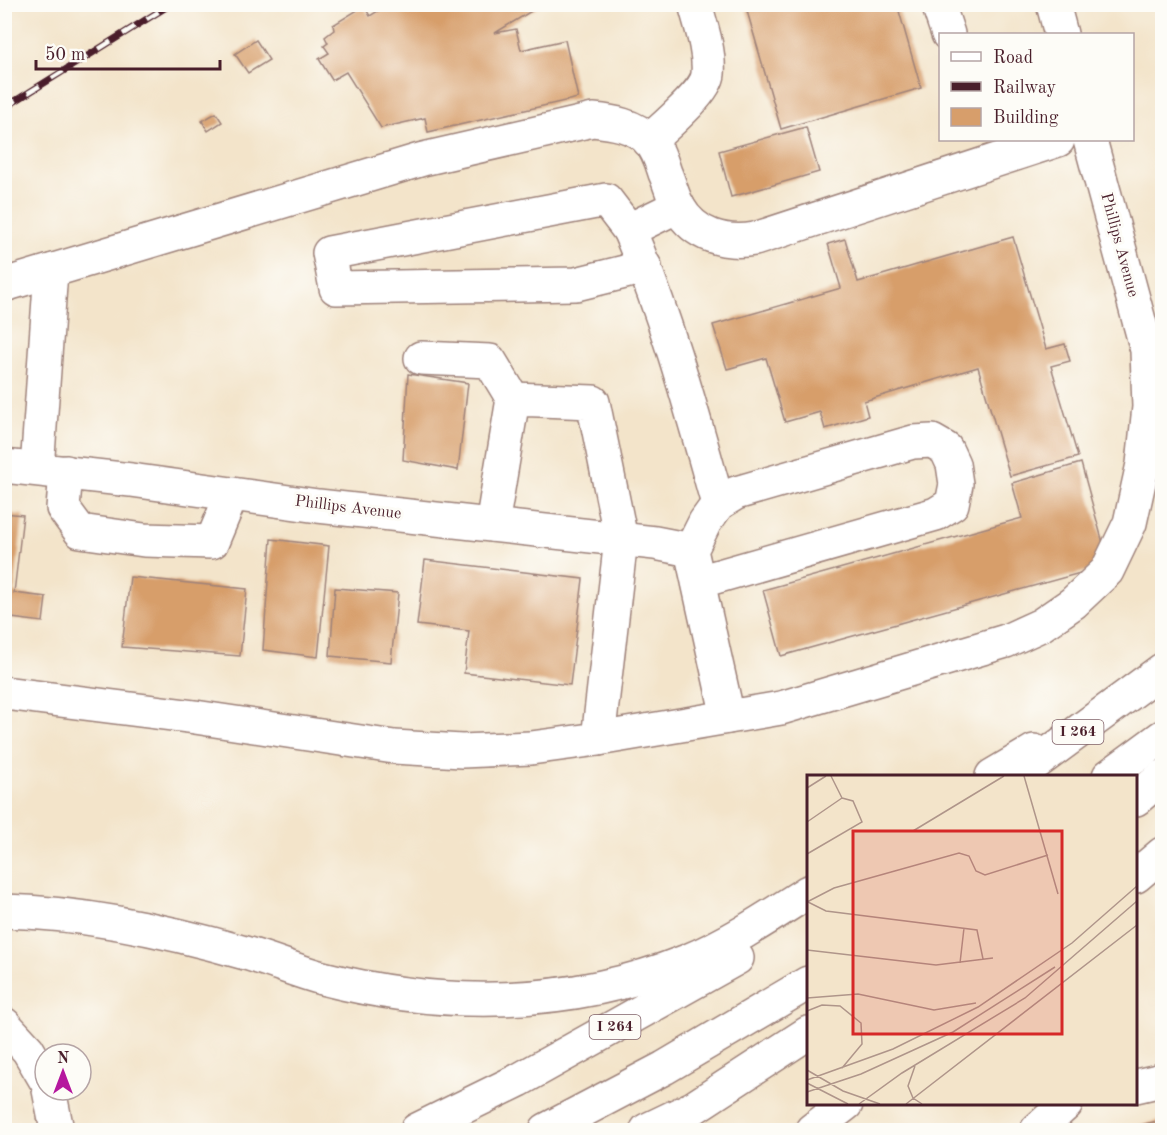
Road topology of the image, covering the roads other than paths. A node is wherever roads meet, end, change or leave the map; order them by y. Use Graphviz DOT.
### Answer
graph roads {
  1 [pos="695,4"];
  2 [pos="938,4"];
  3 [pos="1053,4"];
  4 [pos="948,33"];
  5 [pos="1061,33"];
  6 [pos="650,141"];
  7 [pos="1051,141"];
  8 [pos="1090,141"];
  9 [pos="991,150"];
  10 [pos="678,206"];
  11 [pos="629,230"];
  12 [pos="645,267"];
  13 [pos="51,271"];
  14 [pos="4,285"];
  15 [pos="421,358"];
  16 [pos="513,399"];
  17 [pos="4,466"];
  18 [pos="52,471"];
  19 [pos="232,494"];
  20 [pos="718,504"];
  21 [pos="492,525"];
  22 [pos="621,539"];
  23 [pos="691,550"];
  24 [pos="698,582"];
  25 [pos="1150,679"];
  26 [pos="4,693"];
  27 [pos="728,717"];
  28 [pos="1162,736"];
  29 [pos="598,740"];
  30 [pos="995,775"];
  31 [pos="1021,775"];
  32 [pos="1112,775"];
  33 [pos="1162,777"];
  34 [pos="1137,798"];
  35 [pos="1162,854"];
  36 [pos="1137,875"];
  37 [pos="807,893"];
  38 [pos="4,911"];
  39 [pos="807,916"];
  40 [pos="807,984"];
  41 [pos="4,1024"];
  42 [pos="807,1034"];
  43 [pos="33,1059"];
  44 [pos="1162,1080"];
  45 [pos="1137,1086"];
  46 [pos="51,1102"];
  47 [pos="845,1105"];
  48 [pos="1065,1105"];
  49 [pos="57,1131"];
  50 [pos="417,1131"];
  51 [pos="546,1131"];
  52 [pos="647,1131"];
  53 [pos="812,1131"];
  54 [pos="1037,1131"];
  1 -- 6 [label="main road"];
  2 -- 4 [label="main road"];
  3 -- 5 [label="main road"];
  6 -- 10 [label="main road"];
  6 -- 13 [label="main road"];
  7 -- 9 [label="main road"];
  8 -- 27 [label="main road, Phillips Avenue"];
  9 -- 10 [label="main road"];
  10 -- 11 [label="main road"];
  11 -- 12 [label="main road"];
  11 -- 12 [label="main road"];
  12 -- 20 [label="main road"];
  13 -- 14 [label="main road"];
  13 -- 18 [label="main road"];
  15 -- 16 [label="main road"];
  16 -- 21 [label="main road"];
  16 -- 22 [label="main road"];
  17 -- 18 [label="main road, Phillips Avenue"];
  18 -- 19 [label="main road, Phillips Avenue"];
  18 -- 19 [label="main road"];
  19 -- 21 [label="main road, Phillips Avenue"];
  20 -- 23 [label="main road"];
  20 -- 24 [label="main road"];
  21 -- 22 [label="main road, Phillips Avenue"];
  22 -- 23 [label="main road, Phillips Avenue"];
  22 -- 29 [label="main road"];
  23 -- 24 [label="main road"];
  24 -- 27 [label="main road"];
  25 -- 30 [label="main road"];
  25 -- 31 [label="main road, I 264"];
  26 -- 29 [label="main road, Phillips Avenue"];
  27 -- 29 [label="main road, Phillips Avenue"];
  28 -- 32 [label="main road"];
  33 -- 34 [label="main road"];
  35 -- 36 [label="main road"];
  37 -- 38 [label="main road"];
  39 -- 50 [label="main road, I 264"];
  40 -- 51 [label="main road"];
  41 -- 43 [label="main road"];
  42 -- 52 [label="main road"];
  44 -- 45 [label="main road"];
  46 -- 49 [label="main road"];
  47 -- 53 [label="main road"];
  48 -- 54 [label="main road"];
}
